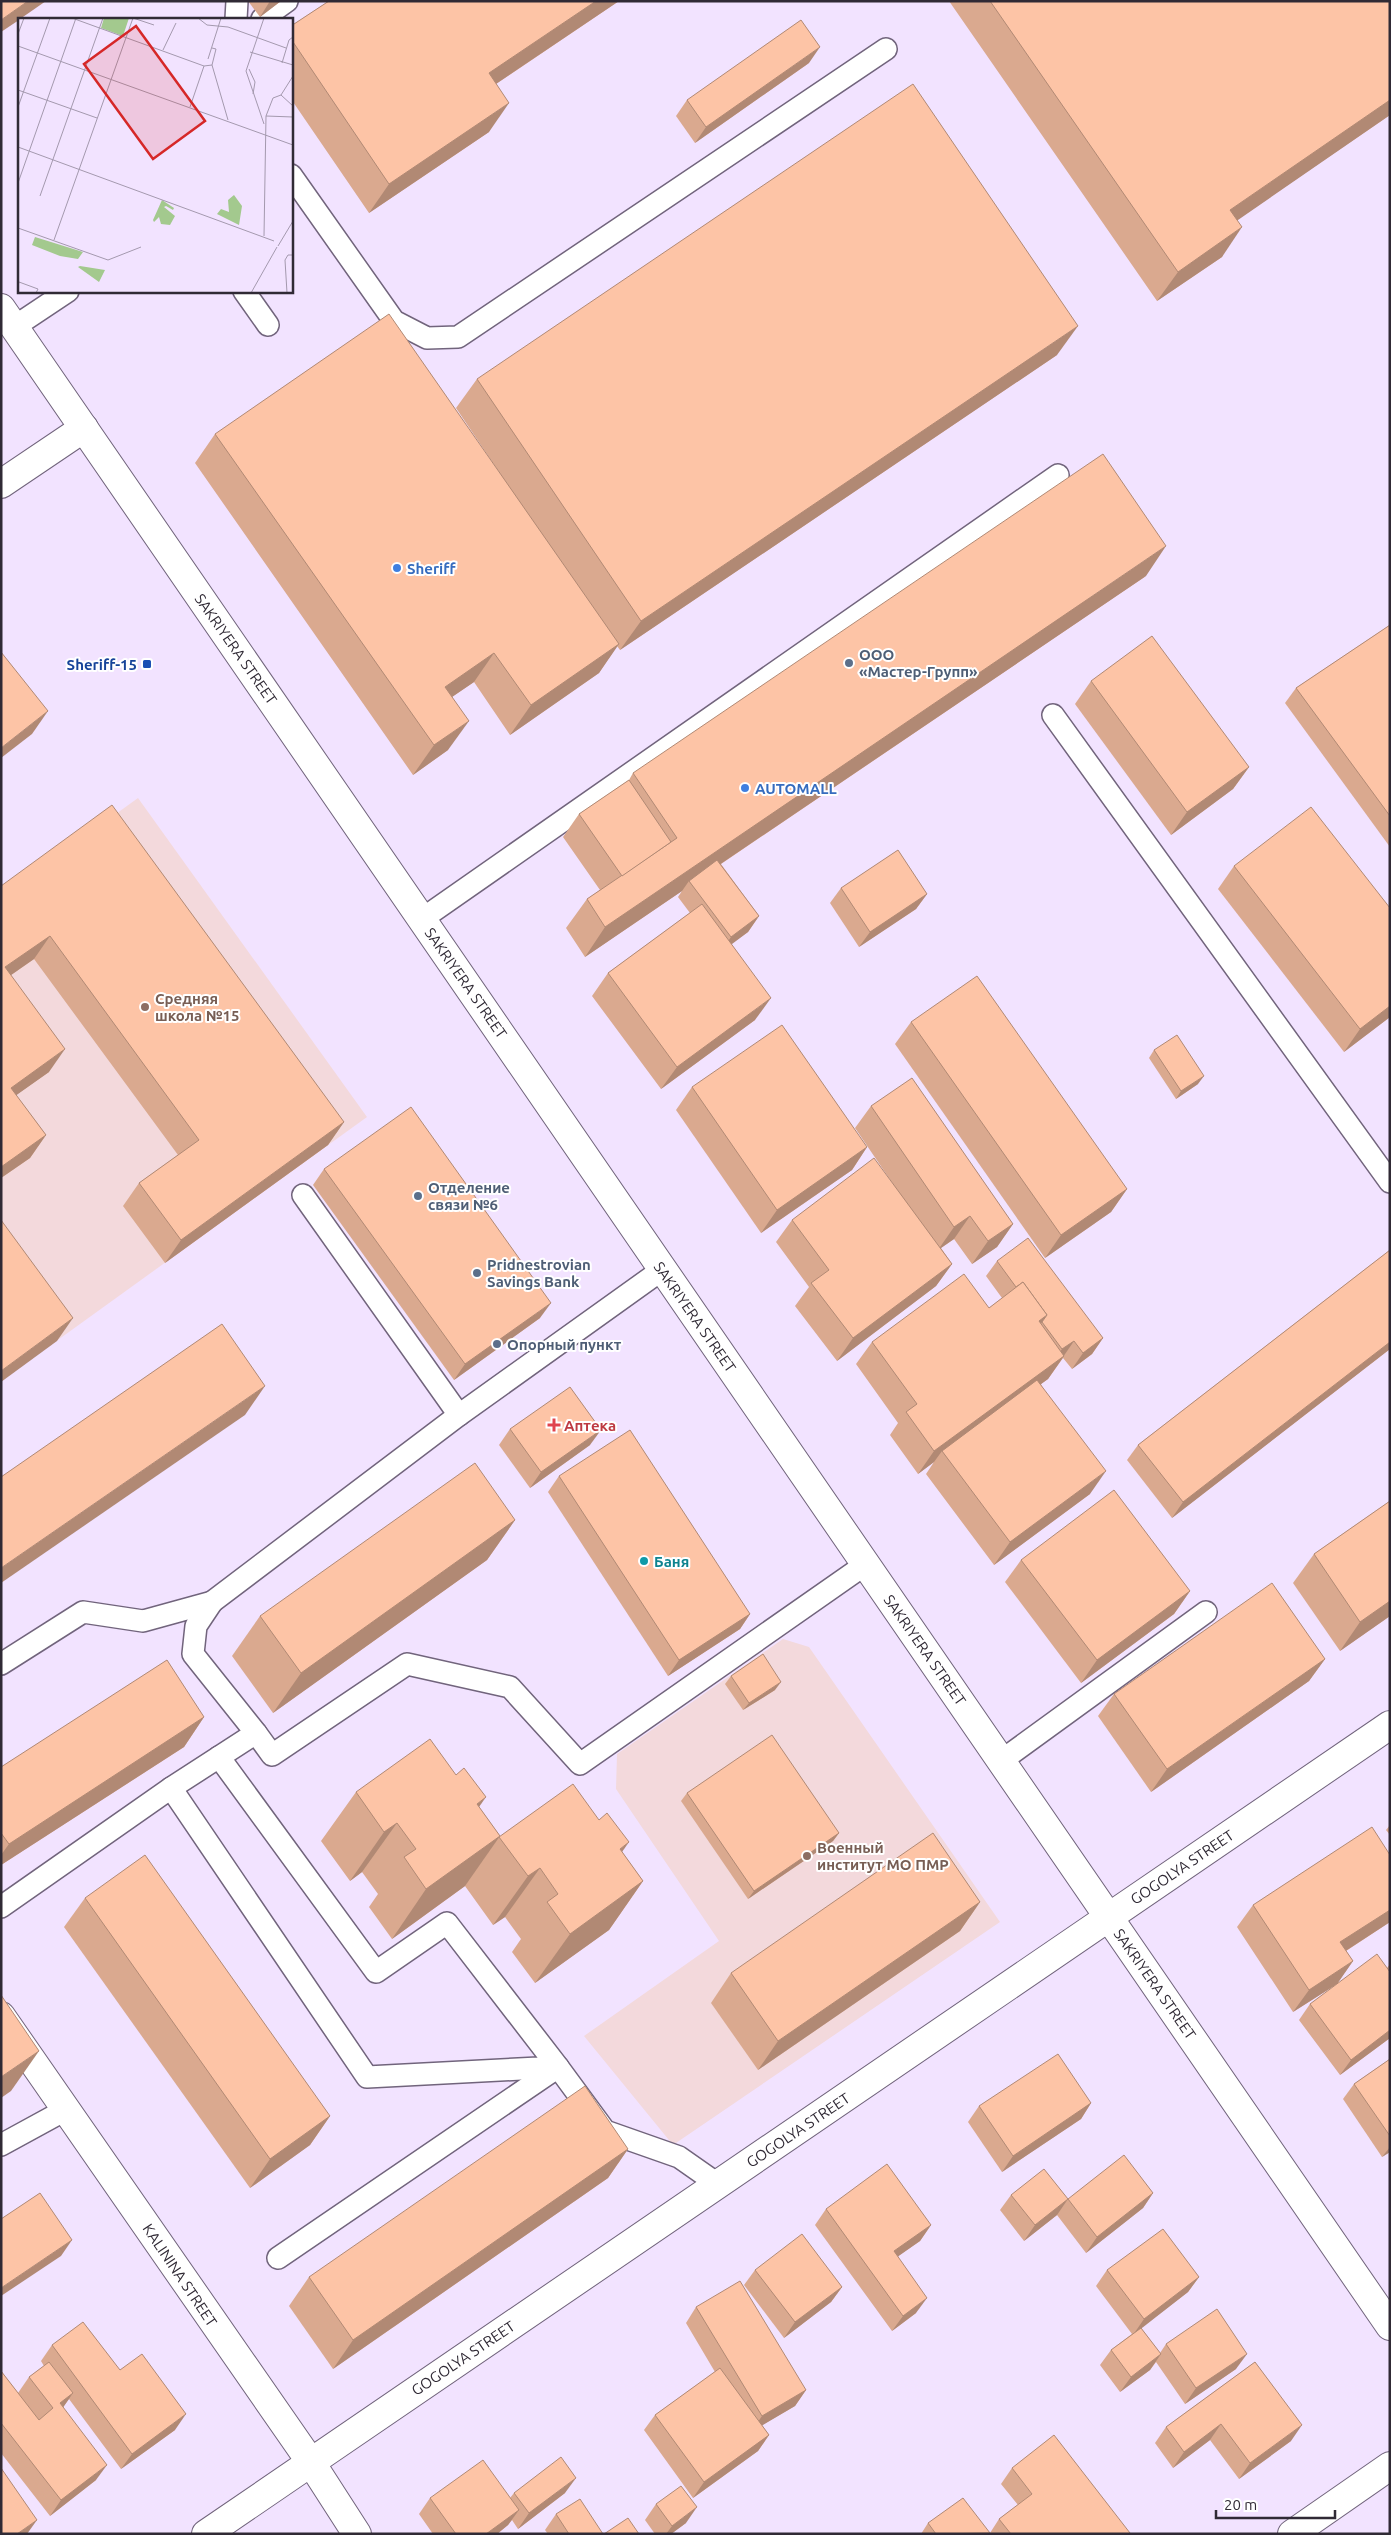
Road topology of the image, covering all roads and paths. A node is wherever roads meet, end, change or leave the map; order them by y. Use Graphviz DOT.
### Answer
graph roads {
  1 [pos="237,1"];
  2 [pos="287,1"];
  3 [pos="236,18"];
  4 [pos="263,18"];
  5 [pos="886,49"];
  6 [pos="292,176"];
  7 [pos="66,292"];
  8 [pos="245,292"];
  9 [pos="8,317"];
  10 [pos="268,325"];
  11 [pos="84,428"];
  12 [pos="1058,475"];
  13 [pos="1,484"];
  14 [pos="1053,715"];
  15 [pos="422,920"];
  16 [pos="1390,1182"];
  17 [pos="303,1195"];
  18 [pos="663,1269"];
  19 [pos="459,1416"];
  20 [pos="866,1564"];
  21 [pos="212,1602"];
  22 [pos="1206,1612"];
  23 [pos="1,1664"];
  24 [pos="1390,1725"];
  25 [pos="256,1733"];
  26 [pos="219,1757"];
  27 [pos="1002,1761"];
  28 [pos="171,1788"];
  29 [pos="1,1907"];
  30 [pos="1109,1917"];
  31 [pos="1,2016"];
  32 [pos="558,2067"];
  33 [pos="67,2109"];
  34 [pos="1,2145"];
  35 [pos="719,2185"];
  36 [pos="278,2258"];
  37 [pos="1390,2326"];
  38 [pos="310,2461"];
  39 [pos="1390,2466"];
  40 [pos="206,2534"];
  41 [pos="357,2534"];
  42 [pos="1292,2534"];
  1 -- 3 [label="lane"];
  2 -- 4 [label="lane"];
  5 -- 6 [label="lane"];
  7 -- 9 [label="lane"];
  8 -- 10 [label="lane"];
  9 -- 11 [label="street, SAKRIYERA STREET"];
  11 -- 13 [label="street"];
  11 -- 15 [label="street, SAKRIYERA STREET"];
  12 -- 15 [label="lane"];
  14 -- 16 [label="lane"];
  15 -- 18 [label="street, SAKRIYERA STREET"];
  17 -- 19 [label="lane"];
  18 -- 19 [label="lane"];
  18 -- 20 [label="street, SAKRIYERA STREET"];
  19 -- 21 [label="lane"];
  20 -- 25 [label="lane"];
  20 -- 27 [label="street, SAKRIYERA STREET"];
  21 -- 23 [label="lane"];
  21 -- 25 [label="lane"];
  22 -- 27 [label="lane"];
  24 -- 30 [label="street, GOGOLYA STREET"];
  25 -- 26 [label="lane"];
  26 -- 28 [label="lane"];
  26 -- 32 [label="lane"];
  27 -- 30 [label="street, SAKRIYERA STREET"];
  28 -- 29 [label="lane"];
  28 -- 32 [label="lane"];
  30 -- 35 [label="street, GOGOLYA STREET"];
  30 -- 37 [label="street, SAKRIYERA STREET"];
  31 -- 33 [label="street, KALININA STREET"];
  32 -- 35 [label="lane"];
  32 -- 36 [label="lane"];
  33 -- 34 [label="lane"];
  33 -- 38 [label="street, KALININA STREET"];
  35 -- 38 [label="street, GOGOLYA STREET"];
  38 -- 40 [label="street, GOGOLYA STREET"];
  38 -- 41 [label="street, KALININA STREET"];
  39 -- 42 [label="street"];
}
